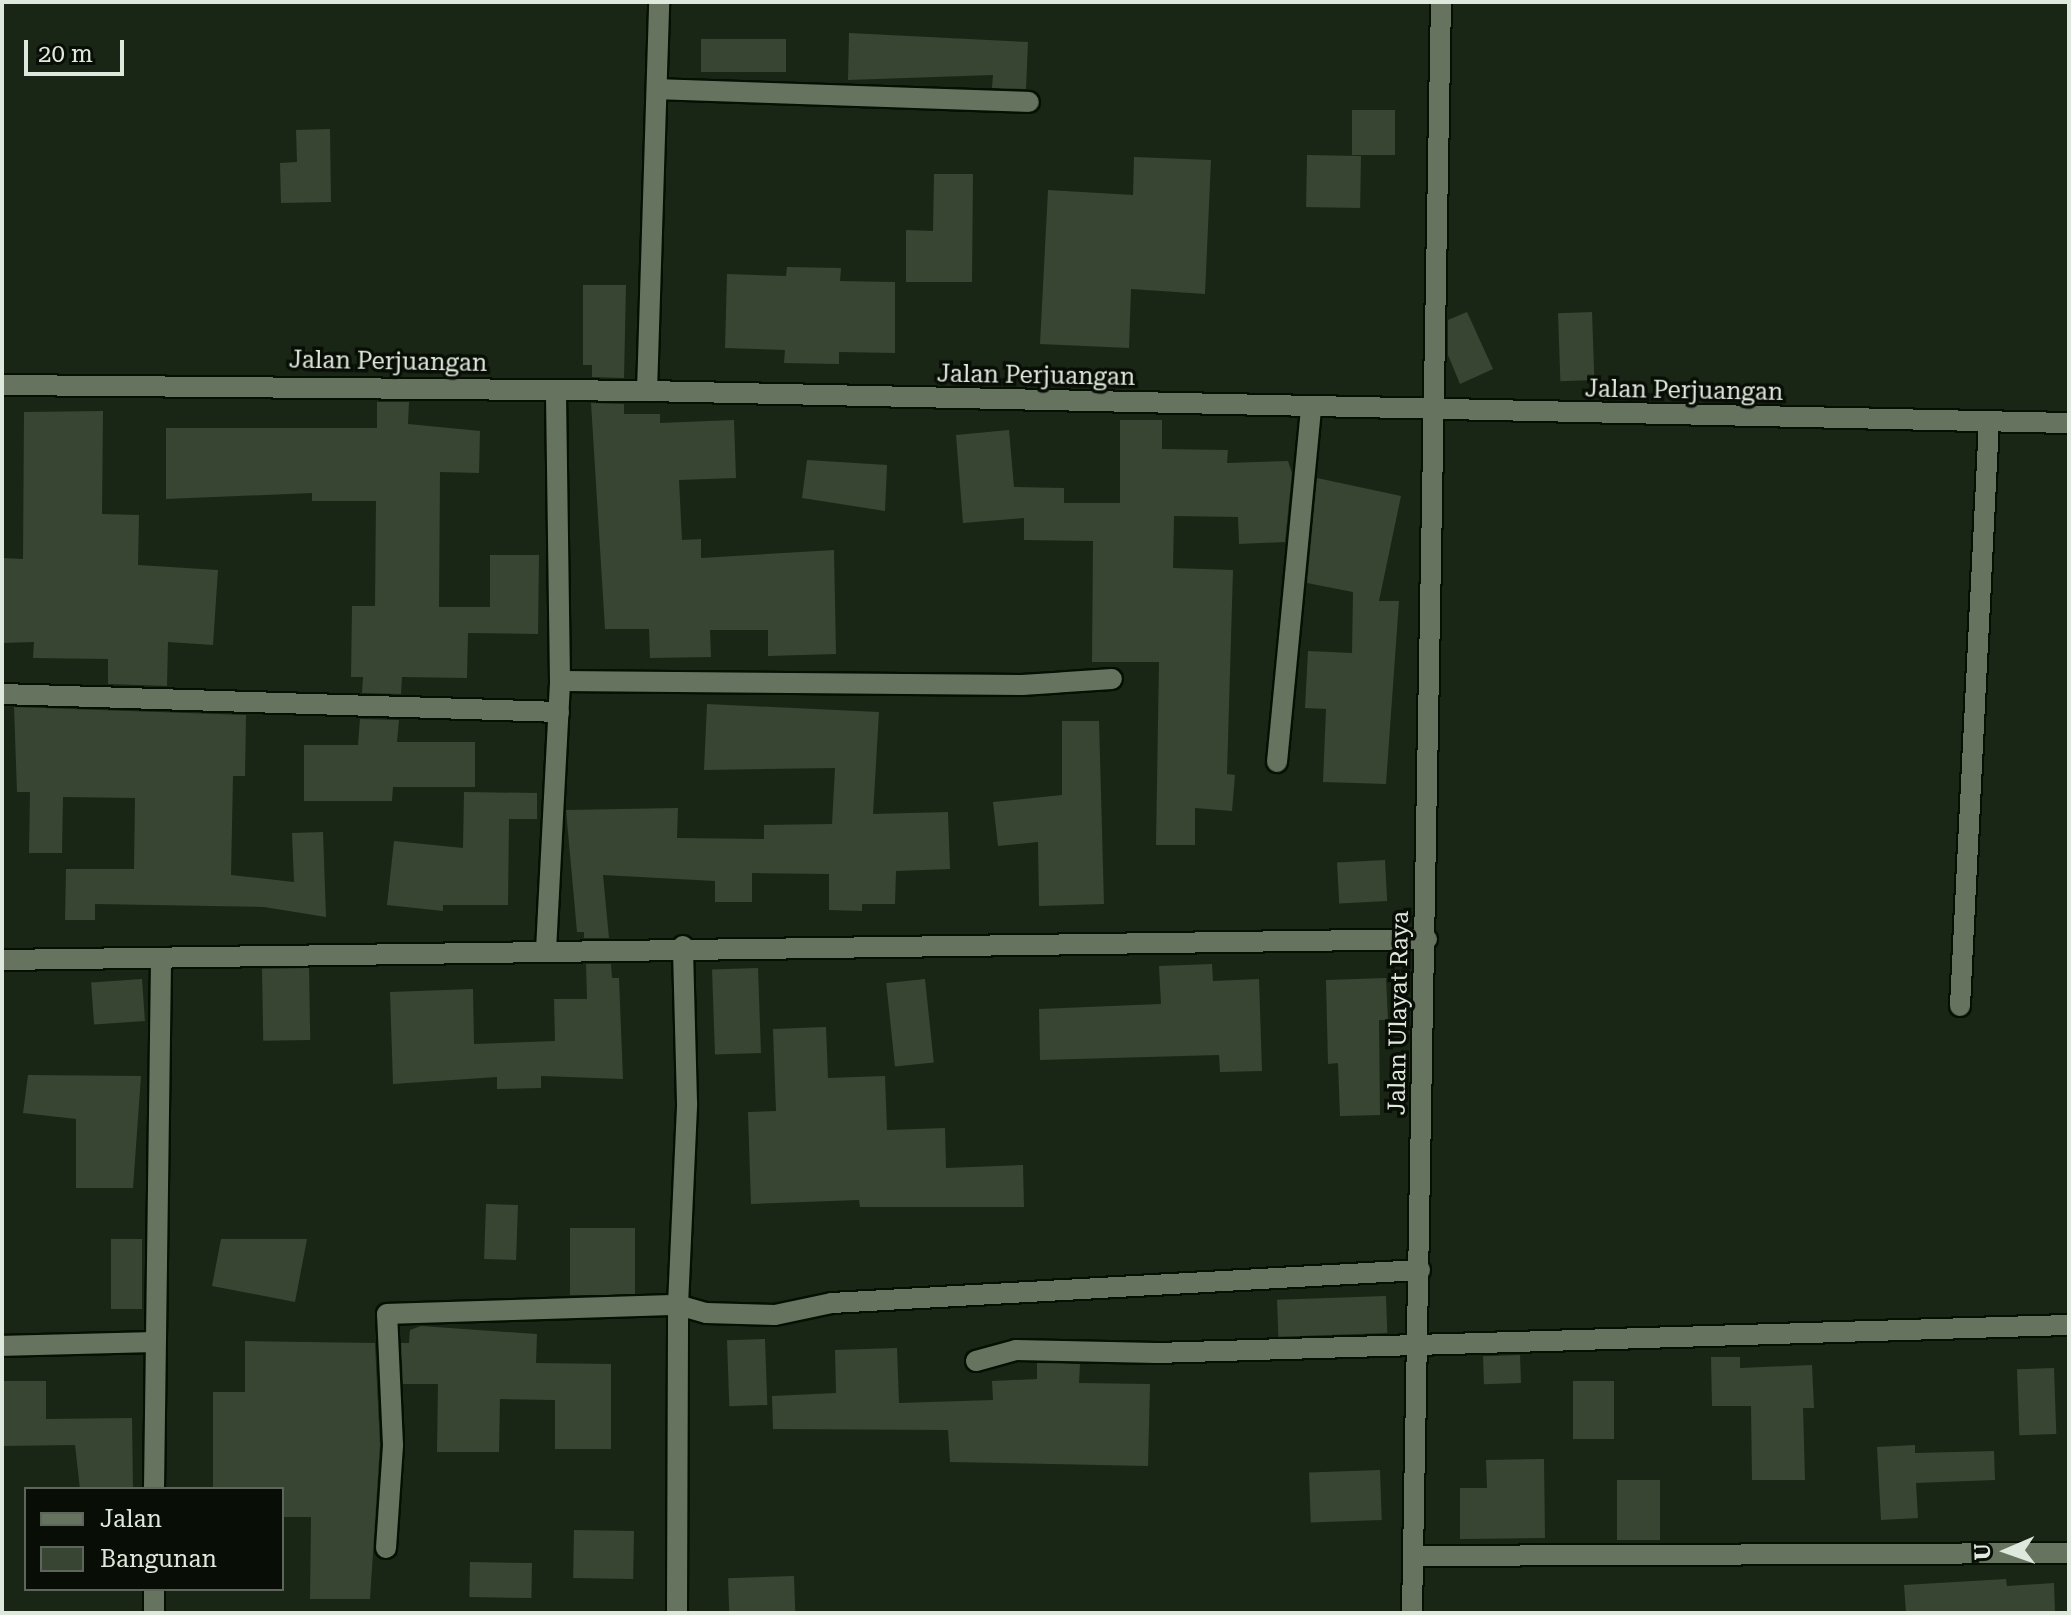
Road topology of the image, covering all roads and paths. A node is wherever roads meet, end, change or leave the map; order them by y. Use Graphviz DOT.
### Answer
graph roads {
  1 [pos="659,2"];
  2 [pos="1441,2"];
  3 [pos="657,89"];
  4 [pos="1029,102"];
  5 [pos="2,385"];
  6 [pos="647,391"];
  7 [pos="556,392"];
  8 [pos="1311,407"];
  9 [pos="1435,414"];
  10 [pos="1989,422"];
  11 [pos="2069,423"];
  12 [pos="1112,679"];
  13 [pos="560,681"];
  14 [pos="2,694"];
  15 [pos="559,712"];
  16 [pos="1277,762"];
  17 [pos="1427,939"];
  18 [pos="683,946"];
  19 [pos="546,950"];
  20 [pos="2,960"];
  21 [pos="161,960"];
  22 [pos="1960,1006"];
  23 [pos="1420,1270"];
  24 [pos="678,1305"];
  25 [pos="2069,1325"];
  26 [pos="1420,1341"];
  27 [pos="155,1342"];
  28 [pos="2,1346"];
  29 [pos="976,1361"];
  30 [pos="154,1487"];
  31 [pos="386,1548"];
  32 [pos="2069,1553"];
  33 [pos="1413,1556"];
  34 [pos="154,1591"];
  35 [pos="154,1613"];
  36 [pos="677,1613"];
  37 [pos="1412,1613"];
  1 -- 3 [label="street"];
  2 -- 9 [label="street, Jalan Ulayat Raya"];
  3 -- 4 [label="street"];
  3 -- 6 [label="street"];
  5 -- 7 [label="street, Jalan Perjuangan"];
  6 -- 7 [label="street, Jalan Perjuangan"];
  6 -- 8 [label="street, Jalan Perjuangan"];
  7 -- 13 [label="street"];
  8 -- 9 [label="street, Jalan Perjuangan"];
  8 -- 16 [label="street"];
  9 -- 10 [label="street, Jalan Perjuangan"];
  9 -- 17 [label="street, Jalan Ulayat Raya"];
  10 -- 11 [label="street, Jalan Perjuangan"];
  10 -- 22 [label="street"];
  12 -- 13 [label="street"];
  13 -- 15 [label="street"];
  14 -- 15 [label="street"];
  15 -- 19 [label="street"];
  17 -- 18 [label="street"];
  17 -- 23 [label="street, Jalan Ulayat Raya"];
  18 -- 19 [label="street"];
  18 -- 24 [label="street"];
  19 -- 21 [label="street"];
  20 -- 21 [label="street"];
  21 -- 27 [label="street"];
  23 -- 24 [label="street"];
  23 -- 26 [label="street, Jalan Ulayat Raya"];
  24 -- 31 [label="street"];
  24 -- 36 [label="street"];
  25 -- 26 [label="street"];
  26 -- 29 [label="street"];
  26 -- 33 [label="street, Jalan Ulayat Raya"];
  27 -- 28 [label="street"];
  27 -- 30 [label="street"];
  32 -- 33 [label="street"];
  33 -- 37 [label="street, Jalan Ulayat Raya"];
  34 -- 35 [label="street"];
}
